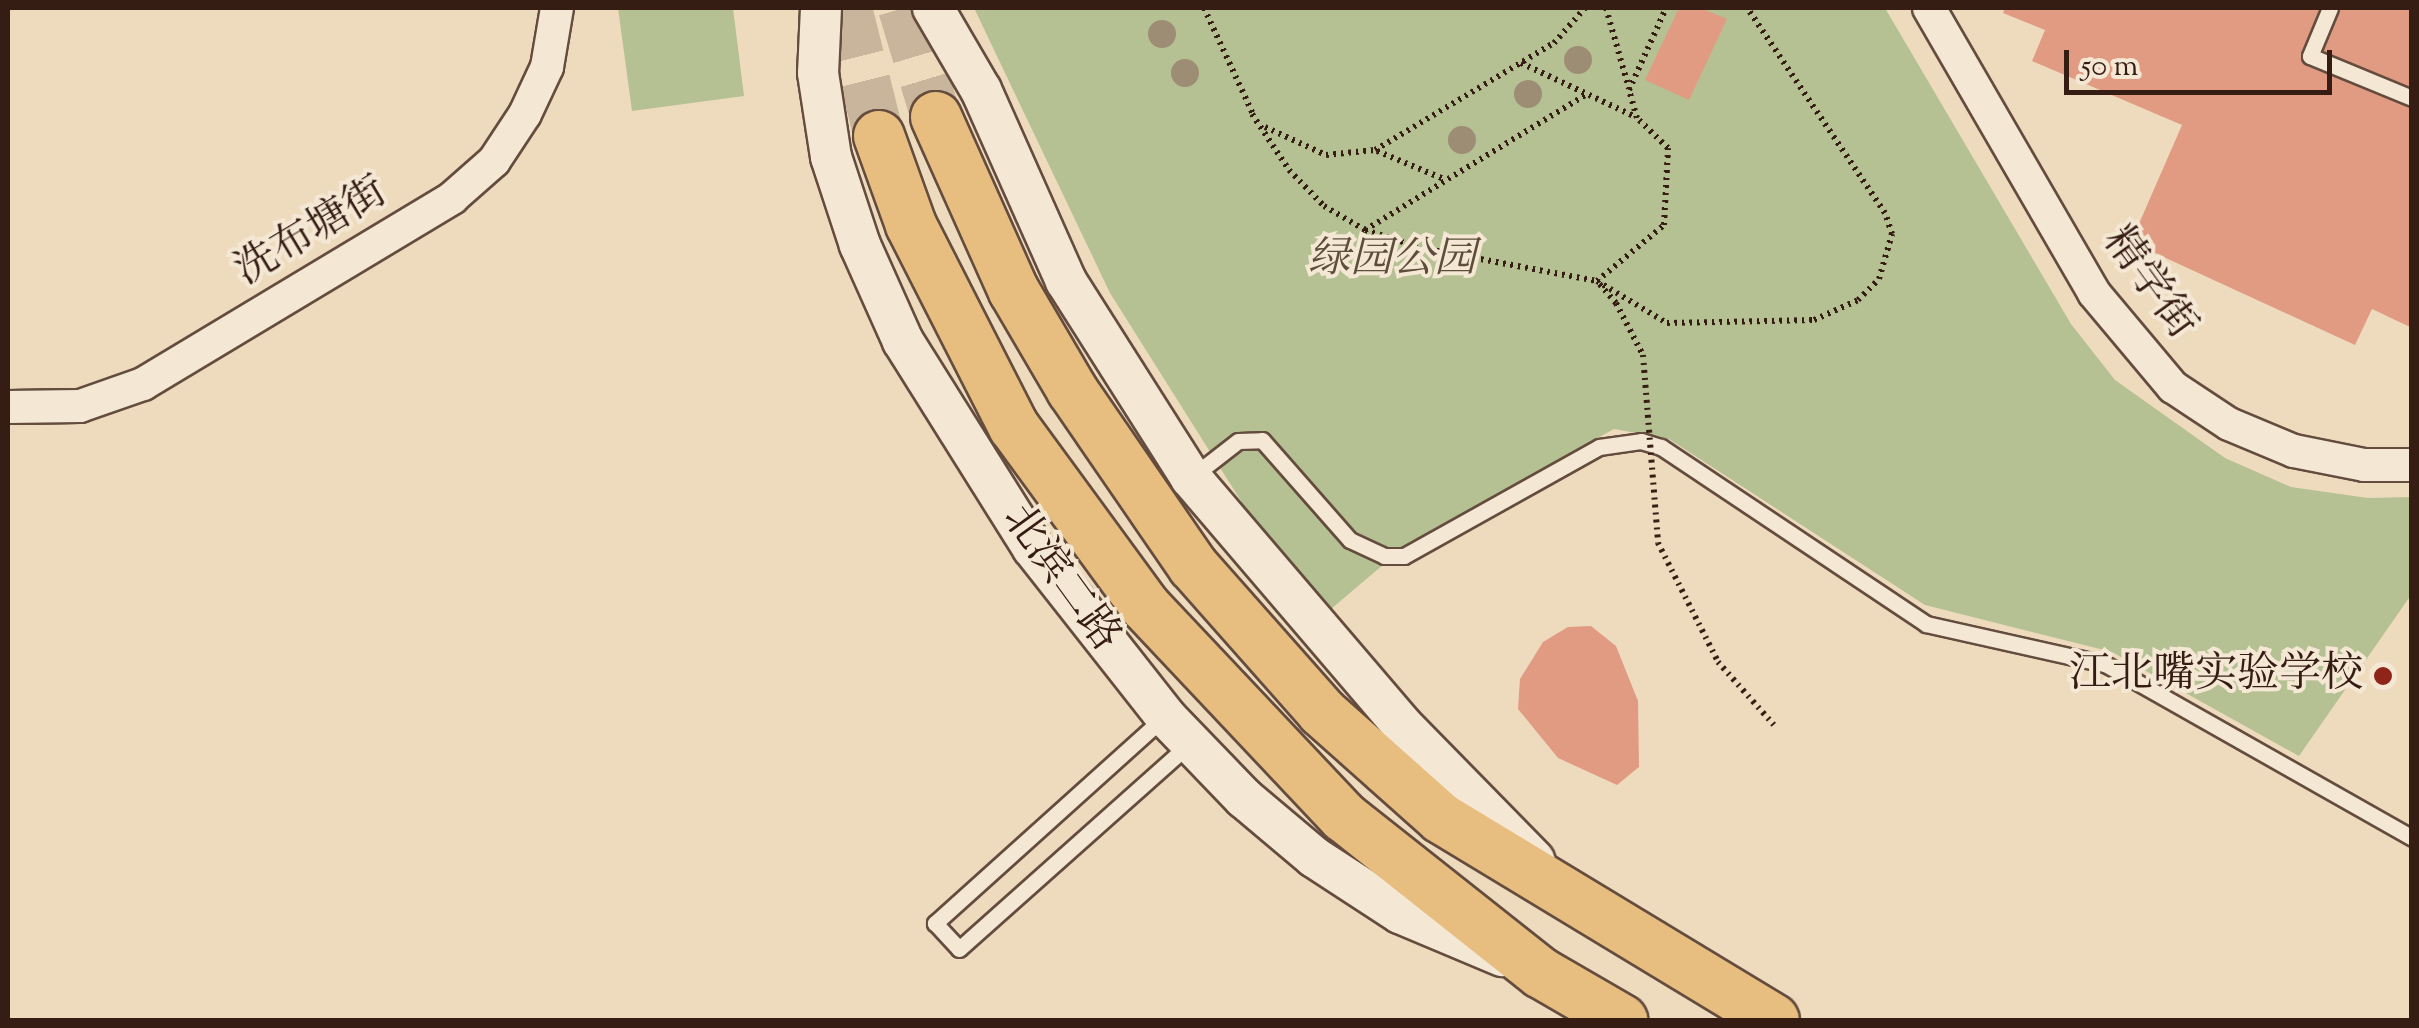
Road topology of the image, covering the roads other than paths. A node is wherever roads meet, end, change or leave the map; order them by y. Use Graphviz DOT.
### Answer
graph roads {
  1 [pos="558,8"];
  2 [pos="821,8"];
  3 [pos="846,8"];
  4 [pos="1929,8"];
  5 [pos="2330,8"];
  6 [pos="934,13"];
  7 [pos="818,73"];
  8 [pos="2412,98"];
  9 [pos="936,116"];
  10 [pos="878,136"];
  11 [pos="8,407"];
  12 [pos="2412,465"];
  13 [pos="1190,478"];
  14 [pos="1177,730"];
  15 [pos="2412,838"];
  16 [pos="1583,910"];
  17 [pos="1541,973"];
  18 [pos="1622,1020"];
  19 [pos="1774,1020"];
  1 -- 11 [label="street, 洗布塘街"];
  2 -- 7 [label="street, 北滨二路"];
  3 -- 7 [label="street"];
  4 -- 12 [label="street, 精学街"];
  5 -- 8 [label="lane"];
  6 -- 13 [label="street"];
  7 -- 14 [label="street, 北滨二路"];
  9 -- 16 [label="main road"];
  10 -- 17 [label="main road, 北滨二路"];
  13 -- 15 [label="lane"];
  13 -- 16 [label="street"];
  14 -- 14 [label="lane"];
  14 -- 17 [label="street, 北滨二路"];
  16 -- 19 [label="main road"];
  17 -- 18 [label="main road, 北滨二路"];
}
